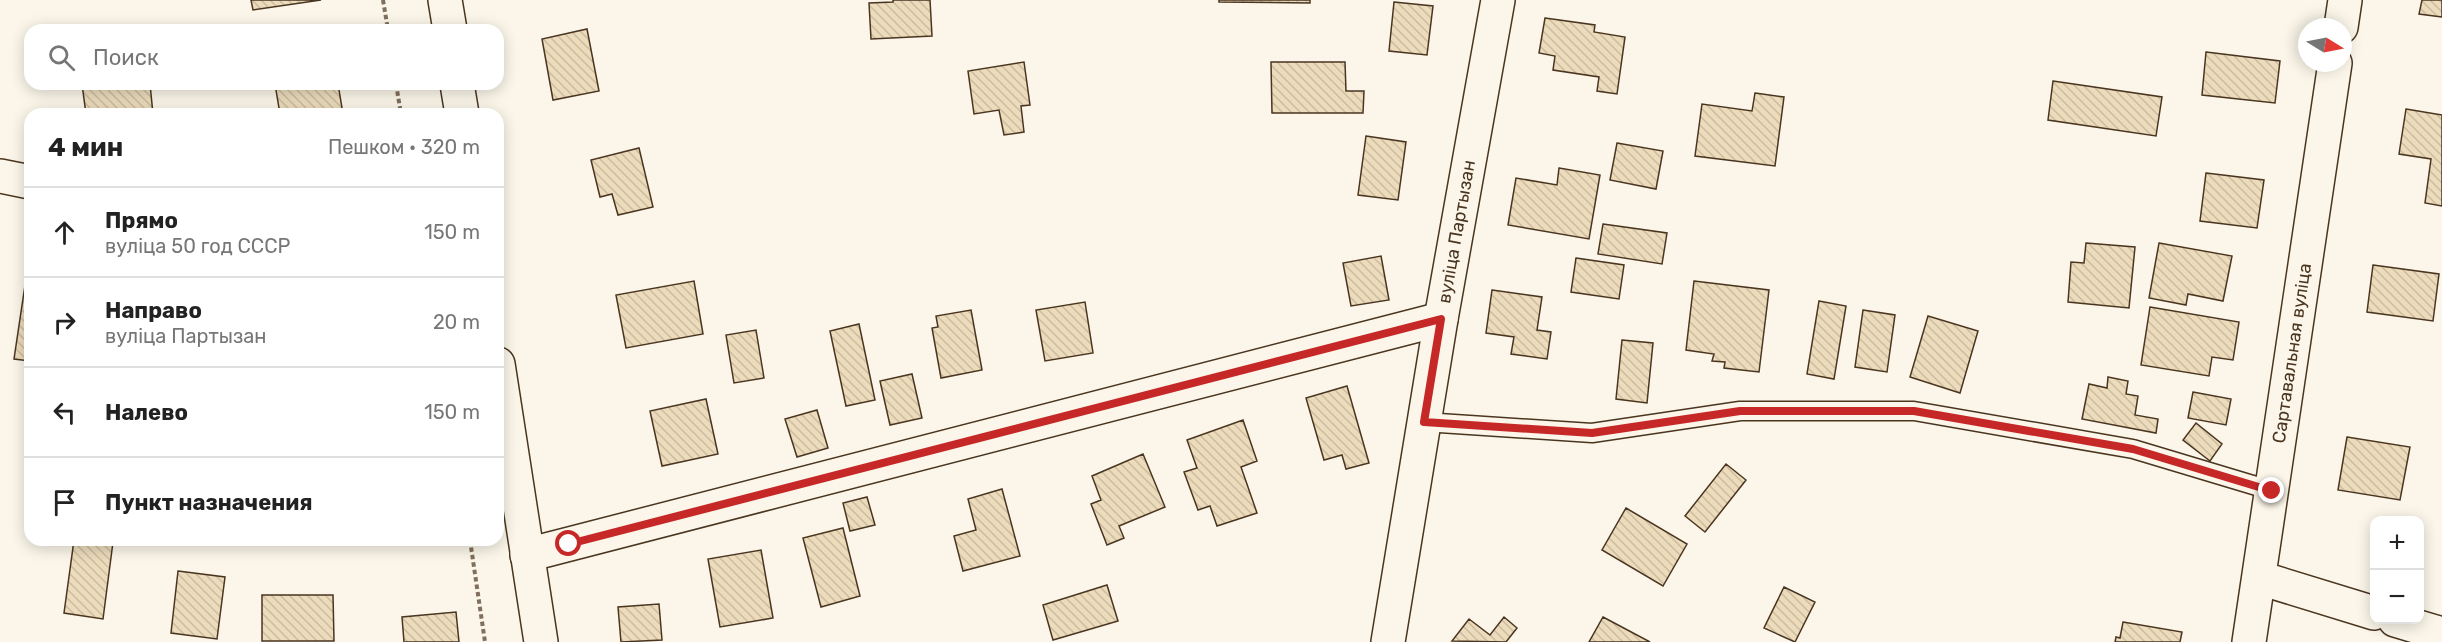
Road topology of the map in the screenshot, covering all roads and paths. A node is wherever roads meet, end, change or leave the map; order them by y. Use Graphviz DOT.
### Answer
graph roads {
  1 [pos="383,0"];
  2 [pos="445,0"];
  3 [pos="1498,0"];
  4 [pos="2345,0"];
  5 [pos="2342,18"];
  6 [pos="387,24"];
  7 [pos="449,24"];
  8 [pos="2335,72"];
  9 [pos="397,90"];
  10 [pos="458,90"];
  11 [pos="400,108"];
  12 [pos="461,108"];
  13 [pos="0,176"];
  14 [pos="24,181"];
  15 [pos="1441,319"];
  16 [pos="504,404"];
  17 [pos="1424,422"];
  18 [pos="2272,491"];
  19 [pos="471,546"];
  20 [pos="527,555"];
  21 [pos="2260,578"];
  22 [pos="2370,612"];
  23 [pos="2409,624"];
  24 [pos="2442,634"];
  25 [pos="485,642"];
  26 [pos="541,642"];
  27 [pos="1388,642"];
  28 [pos="2249,642"];
  1 -- 6 [label="path"];
  2 -- 7 [label="street"];
  3 -- 15 [label="street, вуліца Партызан"];
  4 -- 5 [label="street"];
  8 -- 18 [label="street, Сартавальная вуліца"];
  9 -- 11 [label="path"];
  10 -- 12 [label="street"];
  13 -- 14 [label="street"];
  15 -- 17 [label="street, вуліца Партызан"];
  15 -- 20 [label="street"];
  16 -- 20 [label="street"];
  17 -- 18 [label="lane"];
  17 -- 27 [label="street, вуліца Партызан"];
  18 -- 21 [label="street, Сартавальная вуліца"];
  19 -- 25 [label="path"];
  20 -- 26 [label="street"];
  21 -- 22 [label="street"];
  21 -- 28 [label="street, Сартавальная вуліца"];
  23 -- 24 [label="street"];
}
